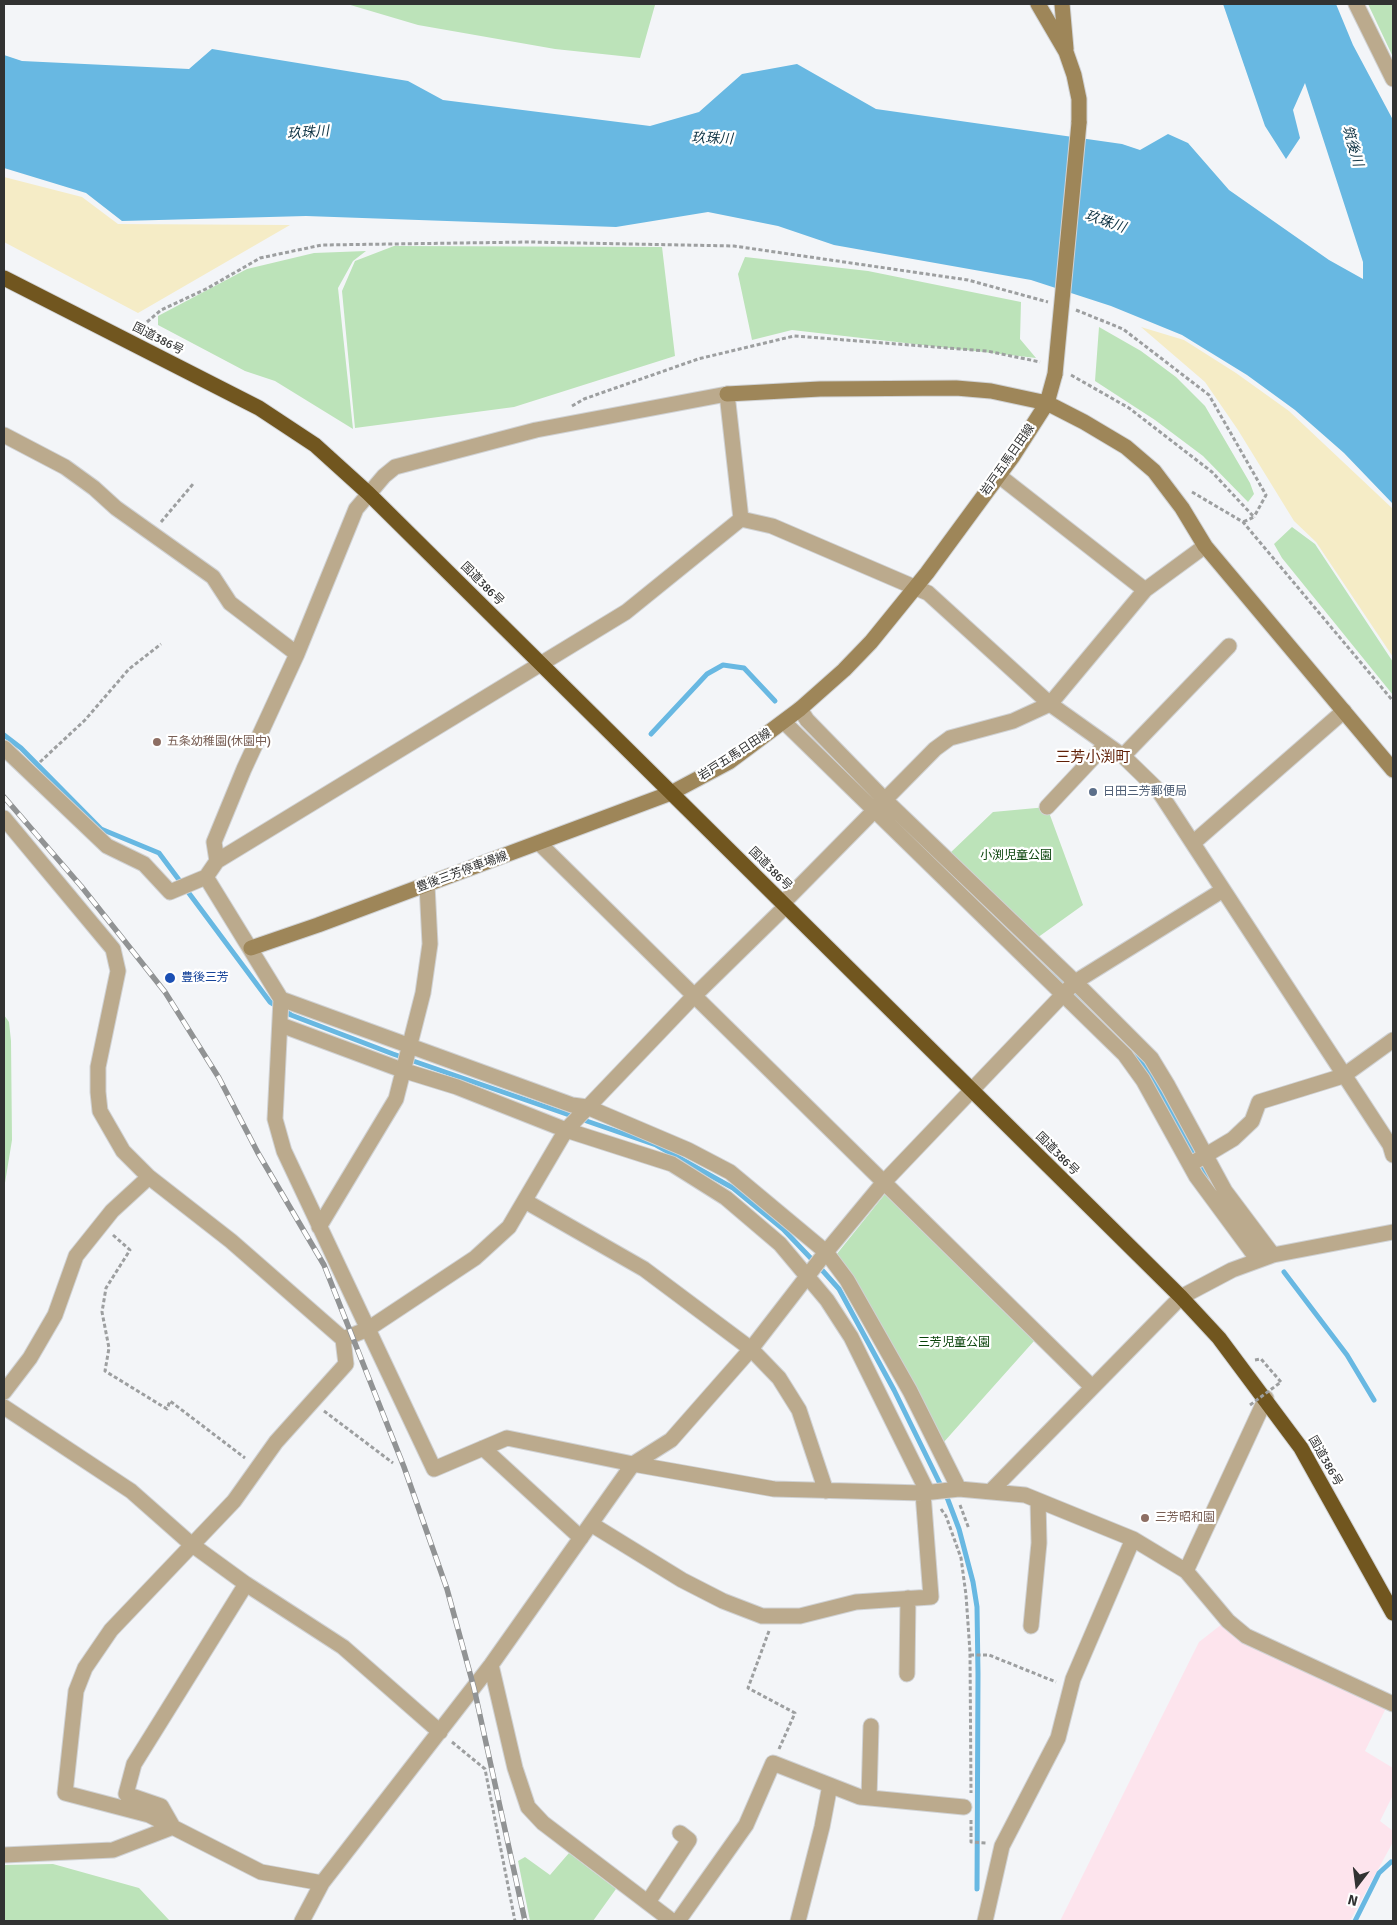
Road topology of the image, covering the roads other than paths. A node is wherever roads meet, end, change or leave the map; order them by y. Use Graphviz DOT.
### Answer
graph roads {
  1 [pos="1038,4"];
  2 [pos="1062,4"];
  3 [pos="1356,4"];
  4 [pos="1066,52"];
  5 [pos="1393,79"];
  6 [pos="4,278"];
  7 [pos="728,394"];
  8 [pos="1047,403"];
  9 [pos="4,435"];
  10 [pos="998,474"];
  11 [pos="368,493"];
  12 [pos="741,519"];
  13 [pos="1205,546"];
  14 [pos="914,588"];
  15 [pos="1145,590"];
  16 [pos="1229,646"];
  17 [pos="297,654"];
  18 [pos="541,664"];
  19 [pos="1050,704"];
  20 [pos="800,709"];
  21 [pos="1344,712"];
  22 [pos="784,722"];
  23 [pos="1106,744"];
  24 [pos="4,748"];
  25 [pos="1123,756"];
  26 [pos="1393,770"];
  27 [pos="671,793"];
  28 [pos="884,799"];
  29 [pos="1047,806"];
  30 [pos="873,810"];
  31 [pos="4,818"];
  32 [pos="539,843"];
  33 [pos="1193,843"];
  34 [pos="217,861"];
  35 [pos="206,877"];
  36 [pos="427,885"];
  37 [pos="1223,890"];
  38 [pos="784,904"];
  39 [pos="251,948"];
  40 [pos="1076,982"];
  41 [pos="1062,996"];
  42 [pos="692,997"];
  43 [pos="281,999"];
  44 [pos="281,1025"];
  45 [pos="1393,1040"];
  46 [pos="408,1046"];
  47 [pos="402,1070"];
  48 [pos="1343,1076"];
  49 [pos="971,1090"];
  50 [pos="588,1107"];
  51 [pos="566,1130"];
  52 [pos="1393,1155"];
  53 [pos="1205,1156"];
  54 [pos="1190,1164"];
  55 [pos="149,1177"];
  56 [pos="884,1182"];
  57 [pos="525,1201"];
  58 [pos="320,1227"];
  59 [pos="1393,1232"];
  60 [pos="826,1252"];
  61 [pos="1273,1255"];
  62 [pos="1258,1260"];
  63 [pos="808,1275"];
  64 [pos="1181,1297"];
  65 [pos="368,1329"];
  66 [pos="343,1339"];
  67 [pos="751,1349"];
  68 [pos="1092,1387"];
  69 [pos="4,1392"];
  70 [pos="1266,1398"];
  71 [pos="4,1407"];
  72 [pos="483,1448"];
  73 [pos="633,1464"];
  74 [pos="959,1489"];
  75 [pos="826,1491"];
  76 [pos="991,1491"];
  77 [pos="925,1493"];
  78 [pos="1038,1501"];
  79 [pos="591,1524"];
  80 [pos="581,1538"];
  81 [pos="1133,1539"];
  82 [pos="191,1544"];
  83 [pos="1186,1571"];
  84 [pos="246,1584"];
  85 [pos="908,1598"];
  86 [pos="1393,1613"];
  87 [pos="1031,1626"];
  88 [pos="491,1665"];
  89 [pos="907,1674"];
  90 [pos="1393,1704"];
  91 [pos="871,1726"];
  92 [pos="440,1732"];
  93 [pos="830,1785"];
  94 [pos="869,1798"];
  95 [pos="968,1807"];
  96 [pos="173,1827"];
  97 [pos="680,1833"];
  98 [pos="4,1855"];
  99 [pos="322,1883"];
  100 [pos="648,1902"];
  101 [pos="302,1921"];
  102 [pos="672,1921"];
  103 [pos="678,1921"];
  104 [pos="798,1921"];
  105 [pos="985,1921"];
  1 -- 4 [label="main road, 岩戸五馬日田線"];
  2 -- 4 [label="main road"];
  3 -- 5 [label="street"];
  4 -- 8 [label="main road, 岩戸五馬日田線, bridge"];
  6 -- 11 [label="highway, 国道386号"];
  7 -- 8 [label="main road"];
  7 -- 11 [label="street"];
  7 -- 12 [label="street"];
  8 -- 10 [label="main road, 岩戸五馬日田線"];
  8 -- 13 [label="main road"];
  9 -- 17 [label="street"];
  10 -- 14 [label="main road, 岩戸五馬日田線"];
  10 -- 15 [label="street"];
  11 -- 17 [label="street"];
  11 -- 18 [label="highway, 国道386号"];
  12 -- 14 [label="street"];
  12 -- 18 [label="street"];
  13 -- 15 [label="street"];
  13 -- 21 [label="main road"];
  14 -- 19 [label="street"];
  14 -- 20 [label="main road, 岩戸五馬日田線"];
  15 -- 19 [label="street"];
  16 -- 25 [label="street"];
  17 -- 34 [label="street"];
  18 -- 27 [label="highway, 国道386号"];
  18 -- 34 [label="street"];
  19 -- 23 [label="street"];
  19 -- 28 [label="street"];
  20 -- 22 [label="main road, 岩戸五馬日田線"];
  20 -- 28 [label="street"];
  21 -- 26 [label="main road"];
  21 -- 33 [label="street"];
  22 -- 27 [label="main road, 岩戸五馬日田線"];
  22 -- 30 [label="street"];
  23 -- 25 [label="street"];
  23 -- 29 [label="street"];
  24 -- 35 [label="street"];
  25 -- 33 [label="street"];
  27 -- 32 [label="main road, 豊後三芳停車場線"];
  27 -- 38 [label="highway, 国道386号"];
  28 -- 30 [label="street"];
  28 -- 40 [label="street"];
  30 -- 38 [label="street"];
  30 -- 41 [label="street"];
  31 -- 55 [label="street"];
  32 -- 36 [label="main road, 豊後三芳停車場線"];
  32 -- 42 [label="street"];
  33 -- 37 [label="street"];
  34 -- 35 [label="street"];
  35 -- 39 [label="street"];
  36 -- 39 [label="main road, 豊後三芳停車場線"];
  36 -- 46 [label="street"];
  37 -- 40 [label="street"];
  37 -- 48 [label="street"];
  38 -- 42 [label="street"];
  38 -- 49 [label="highway, 国道386号"];
  39 -- 43 [label="street"];
  40 -- 41 [label="street"];
  40 -- 53 [label="street"];
  41 -- 49 [label="street"];
  41 -- 54 [label="street"];
  42 -- 50 [label="street"];
  42 -- 56 [label="street"];
  43 -- 44 [label="street"];
  43 -- 46 [label="street"];
  44 -- 47 [label="street"];
  44 -- 58 [label="street"];
  45 -- 48 [label="street"];
  46 -- 47 [label="street"];
  46 -- 50 [label="street"];
  47 -- 51 [label="street"];
  47 -- 58 [label="street"];
  48 -- 52 [label="street"];
  48 -- 53 [label="street"];
  49 -- 56 [label="street"];
  49 -- 64 [label="highway, 国道386号"];
  50 -- 51 [label="street"];
  50 -- 60 [label="street"];
  51 -- 57 [label="street"];
  51 -- 63 [label="street"];
  53 -- 54 [label="street"];
  53 -- 61 [label="street"];
  54 -- 62 [label="street"];
  55 -- 66 [label="street"];
  55 -- 69 [label="street"];
  56 -- 60 [label="street"];
  56 -- 68 [label="street"];
  57 -- 65 [label="street"];
  57 -- 67 [label="street"];
  58 -- 65 [label="street"];
  59 -- 61 [label="street"];
  60 -- 63 [label="street"];
  60 -- 74 [label="street"];
  61 -- 62 [label="street"];
  62 -- 64 [label="street"];
  63 -- 67 [label="street"];
  63 -- 77 [label="street"];
  64 -- 68 [label="street"];
  64 -- 70 [label="highway, 国道386号"];
  65 -- 66 [label="street"];
  65 -- 72 [label="street"];
  66 -- 82 [label="street"];
  67 -- 73 [label="street"];
  67 -- 75 [label="street"];
  68 -- 76 [label="street"];
  70 -- 83 [label="street"];
  70 -- 86 [label="highway, 国道386号"];
  71 -- 82 [label="street"];
  72 -- 73 [label="street"];
  72 -- 80 [label="street"];
  73 -- 75 [label="street"];
  73 -- 79 [label="street"];
  74 -- 76 [label="street"];
  74 -- 77 [label="street"];
  75 -- 77 [label="street"];
  76 -- 78 [label="street"];
  77 -- 85 [label="street"];
  78 -- 81 [label="street"];
  78 -- 87 [label="street"];
  79 -- 80 [label="street"];
  79 -- 85 [label="street"];
  80 -- 88 [label="street"];
  81 -- 83 [label="street"];
  81 -- 105 [label="street"];
  82 -- 84 [label="street"];
  82 -- 96 [label="street"];
  83 -- 90 [label="street"];
  84 -- 92 [label="street"];
  84 -- 96 [label="street"];
  85 -- 89 [label="street"];
  88 -- 92 [label="street"];
  88 -- 100 [label="street"];
  91 -- 94 [label="street"];
  92 -- 99 [label="street"];
  93 -- 94 [label="street"];
  93 -- 103 [label="street"];
  93 -- 104 [label="street"];
  94 -- 95 [label="street"];
  96 -- 98 [label="street"];
  96 -- 99 [label="street"];
  97 -- 100 [label="street"];
  99 -- 101 [label="street"];
  100 -- 102 [label="street"];
}
